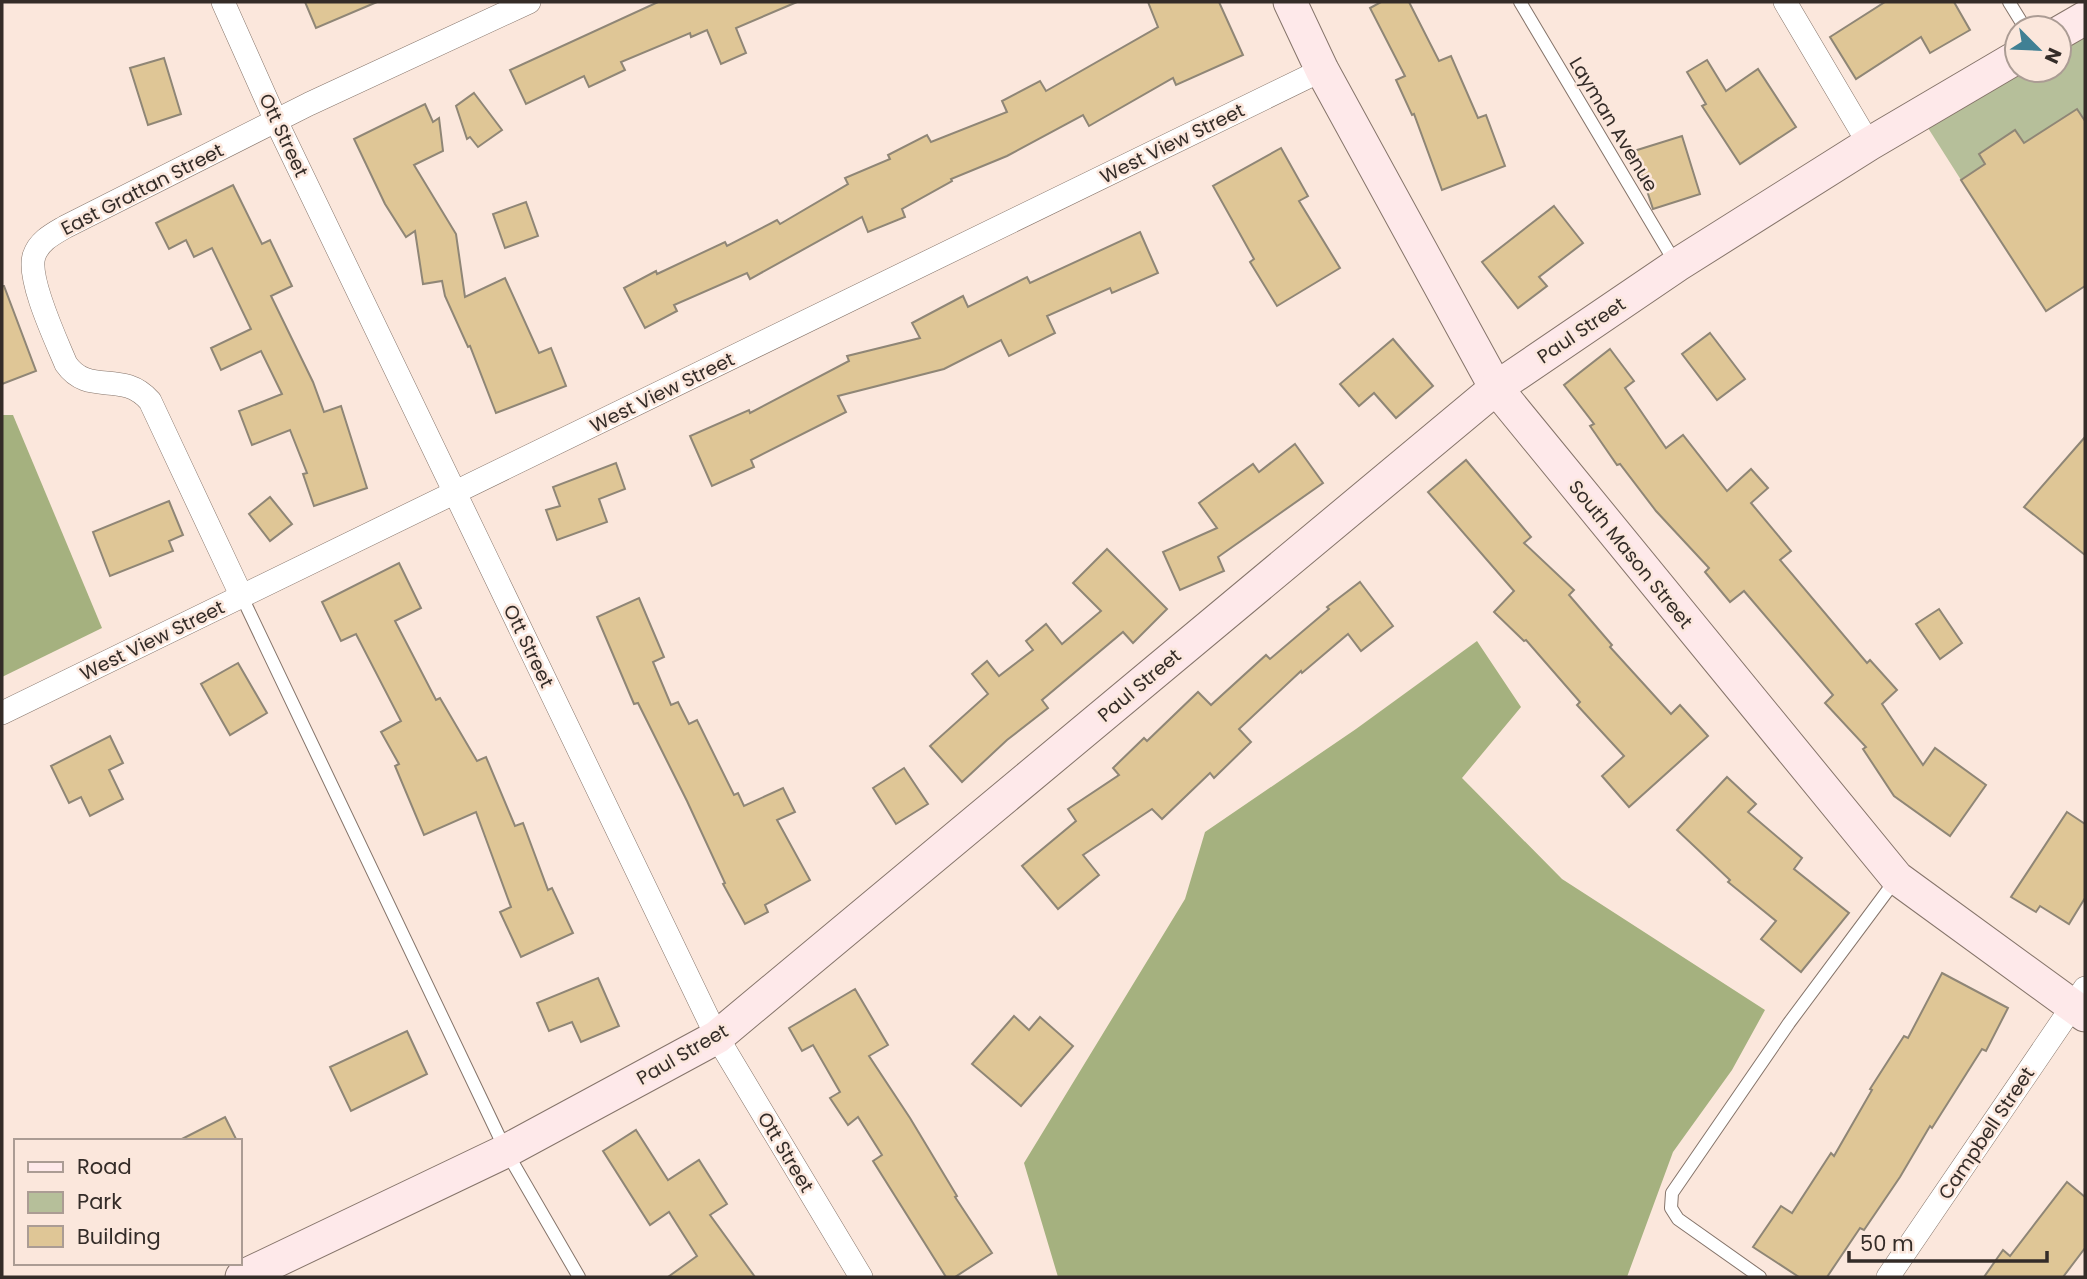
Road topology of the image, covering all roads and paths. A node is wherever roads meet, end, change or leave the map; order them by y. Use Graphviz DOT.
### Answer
graph roads {
  1 [pos="223,2"];
  2 [pos="529,2"];
  3 [pos="1290,2"];
  4 [pos="1521,2"];
  5 [pos="1785,2"];
  6 [pos="2003,65"];
  7 [pos="1322,70"];
  8 [pos="276,121"];
  9 [pos="1869,144"];
  10 [pos="1676,265"];
  11 [pos="1496,388"];
  12 [pos="455,493"];
  13 [pos="242,597"];
  14 [pos="2,713"];
  15 [pos="1897,878"];
  16 [pos="2081,1003"];
  17 [pos="717,1037"];
  18 [pos="506,1150"];
  19 [pos="242,1277"];
  20 [pos="579,1277"];
  21 [pos="861,1277"];
  22 [pos="1760,1277"];
  23 [pos="1888,1277"];
  1 -- 8 [label="street, Ott Street"];
  2 -- 8 [label="street, East Grattan Street"];
  3 -- 7 [label="street, South Mason Street"];
  4 -- 10 [label="lane, Layman Avenue"];
  5 -- 9 [label="street"];
  6 -- 9 [label="street, Paul Street"];
  7 -- 11 [label="street, South Mason Street"];
  7 -- 12 [label="street, West View Street"];
  8 -- 12 [label="street, Ott Street"];
  8 -- 13 [label="street, East Grattan Street"];
  9 -- 10 [label="street, Paul Street"];
  10 -- 11 [label="street, Paul Street"];
  11 -- 15 [label="street, South Mason Street"];
  11 -- 17 [label="street, Paul Street"];
  12 -- 13 [label="street, West View Street"];
  12 -- 17 [label="street, Ott Street"];
  13 -- 14 [label="street, West View Street"];
  13 -- 18 [label="lane"];
  15 -- 16 [label="street, South Mason Street"];
  15 -- 22 [label="lane"];
  16 -- 23 [label="street, Campbell Street"];
  17 -- 18 [label="street, Paul Street"];
  17 -- 21 [label="street, Ott Street"];
  18 -- 19 [label="street, Paul Street"];
  18 -- 20 [label="lane"];
}
